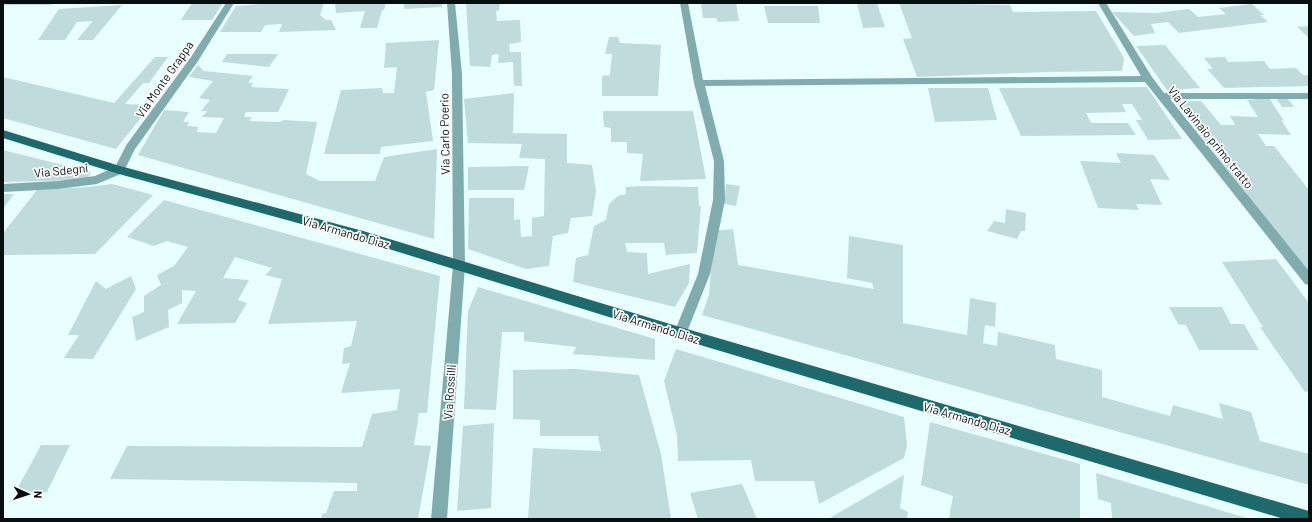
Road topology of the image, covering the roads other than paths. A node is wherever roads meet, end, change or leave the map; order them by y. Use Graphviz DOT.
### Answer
graph roads {
  1 [pos="230,3"];
  2 [pos="451,3"];
  3 [pos="684,3"];
  4 [pos="1102,3"];
  5 [pos="1148,80"];
  6 [pos="699,83"];
  7 [pos="1162,96"];
  8 [pos="1309,96"];
  9 [pos="3,134"];
  10 [pos="119,170"];
  11 [pos="3,188"];
  12 [pos="459,265"];
  13 [pos="1309,280"];
  14 [pos="680,333"];
  15 [pos="439,519"];
  16 [pos="1309,519"];
  1 -- 10 [label="street, Via Monte Grappa"];
  2 -- 12 [label="street, Via Carlo Poerio"];
  3 -- 6 [label="street"];
  4 -- 5 [label="street, Via Lavinaio primo tratto"];
  5 -- 6 [label="street"];
  5 -- 7 [label="street, Via Lavinaio primo tratto"];
  6 -- 14 [label="street"];
  7 -- 8 [label="street"];
  7 -- 13 [label="street, Via Lavinaio primo tratto"];
  9 -- 10 [label="main road, Via Armando Diaz"];
  10 -- 11 [label="street, Via Sdegni"];
  10 -- 12 [label="main road, Via Armando Diaz"];
  12 -- 14 [label="main road, Via Armando Diaz"];
  12 -- 15 [label="street, Via Rossilli"];
  14 -- 16 [label="main road, Via Armando Diaz"];
}
